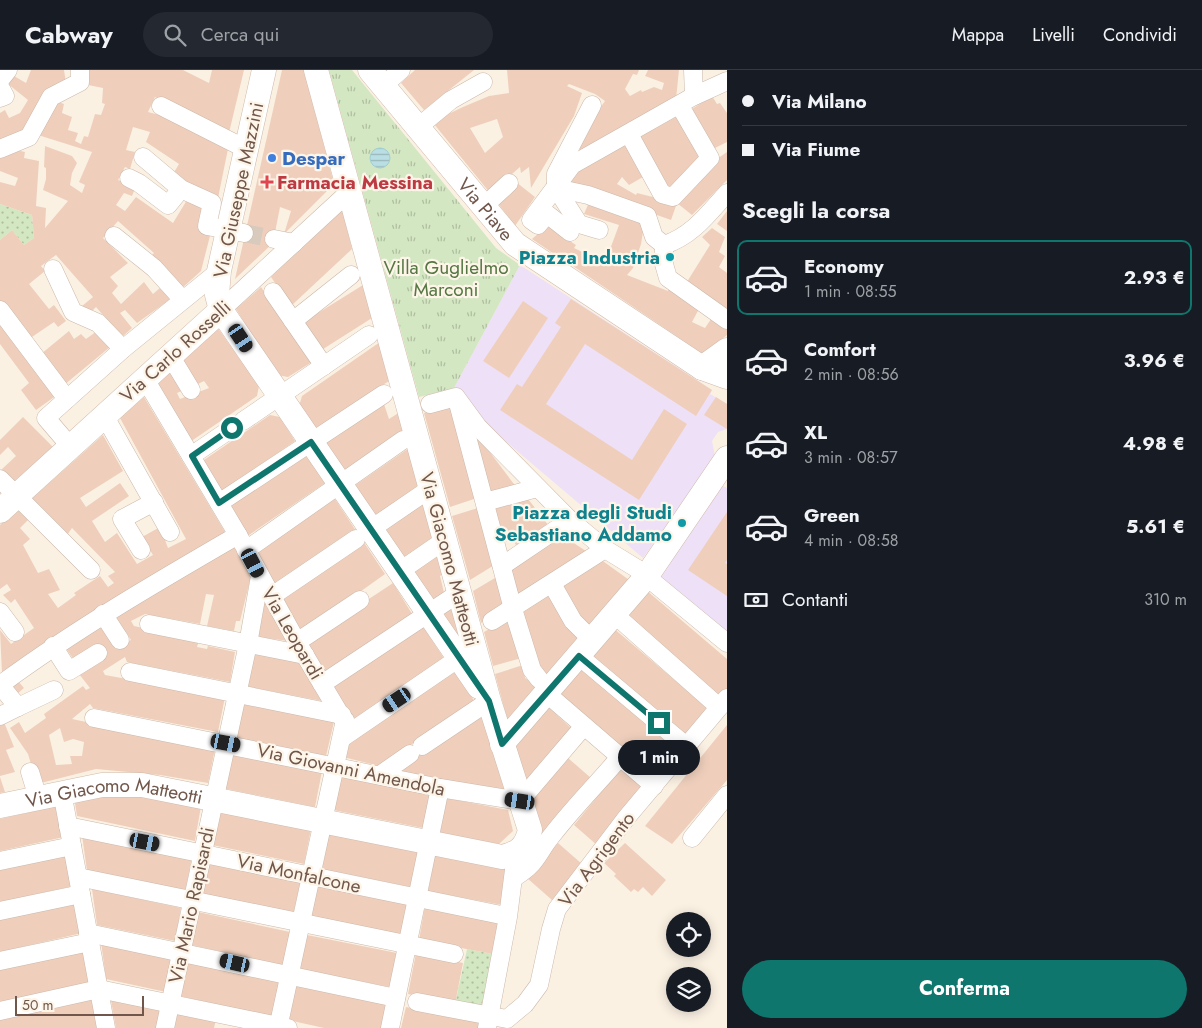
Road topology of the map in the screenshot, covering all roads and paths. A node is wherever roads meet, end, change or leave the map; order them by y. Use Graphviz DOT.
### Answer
graph roads {
  1 [pos="8,70"];
  2 [pos="80,70"];
  3 [pos="316,70"];
  4 [pos="401,70"];
  5 [pos="692,70"];
  6 [pos="259,71"];
  7 [pos="377,78"];
  8 [pos="0,80"];
  9 [pos="483,82"];
  10 [pos="725,82"];
  11 [pos="0,87"];
  12 [pos="694,96"];
  13 [pos="0,98"];
  14 [pos="592,105"];
  15 [pos="161,106"];
  16 [pos="680,106"];
  17 [pos="417,128"];
  18 [pos="628,134"];
  19 [pos="0,149"];
  20 [pos="246,149"];
  21 [pos="143,157"];
  22 [pos="129,178"];
  23 [pos="509,183"];
  24 [pos="556,188"];
  25 [pos="181,189"];
  26 [pos="349,192"];
  27 [pos="727,193"];
  28 [pos="483,208"];
  29 [pos="599,230"];
  30 [pos="236,232"];
  31 [pos="570,232"];
  32 [pos="114,236"];
  33 [pos="274,239"];
  34 [pos="294,243"];
  35 [pos="664,244"];
  36 [pos="53,269"];
  37 [pos="219,271"];
  38 [pos="351,275"];
  39 [pos="273,292"];
  40 [pos="182,299"];
  41 [pos="0,310"];
  42 [pos="221,310"];
  43 [pos="727,320"];
  44 [pos="293,321"];
  45 [pos="369,335"];
  46 [pos="123,349"];
  47 [pos="727,350"];
  48 [pos="171,357"];
  49 [pos="324,366"];
  50 [pos="702,368"];
  51 [pos="727,377"];
  52 [pos="145,379"];
  53 [pos="191,390"];
  54 [pos="384,394"];
  55 [pos="280,396"];
  56 [pos="456,397"];
  57 [pos="68,399"];
  58 [pos="430,404"];
  59 [pos="104,415"];
  60 [pos="403,440"];
  61 [pos="311,442"];
  62 [pos="70,446"];
  63 [pos="192,456"];
  64 [pos="727,458"];
  65 [pos="340,484"];
  66 [pos="430,488"];
  67 [pos="537,488"];
  68 [pos="5,495"];
  69 [pos="154,502"];
  70 [pos="485,502"];
  71 [pos="219,503"];
  72 [pos="570,520"];
  73 [pos="170,532"];
  74 [pos="363,534"];
  75 [pos="445,540"];
  76 [pos="242,542"];
  77 [pos="605,549"];
  78 [pos="141,550"];
  79 [pos="502,566"];
  80 [pos="91,570"];
  81 [pos="400,571"];
  82 [pos="260,576"];
  83 [pos="646,577"];
  84 [pos="552,584"];
  85 [pos="459,593"];
  86 [pos="272,596"];
  87 [pos="360,600"];
  88 [pos="513,609"];
  89 [pos="0,612"];
  90 [pos="103,614"];
  91 [pos="429,614"];
  92 [pos="614,614"];
  93 [pos="492,621"];
  94 [pos="150,624"];
  95 [pos="15,632"];
  96 [pos="120,640"];
  97 [pos="727,643"];
  98 [pos="248,644"];
  99 [pos="53,646"];
  100 [pos="301,648"];
  101 [pos="585,648"];
  102 [pos="98,653"];
  103 [pos="459,658"];
  104 [pos="130,672"];
  105 [pos="322,684"];
  106 [pos="0,685"];
  107 [pos="542,686"];
  108 [pos="54,690"];
  109 [pos="237,693"];
  110 [pos="489,701"];
  111 [pos="723,702"];
  112 [pos="18,707"];
  113 [pos="0,716"];
  114 [pos="94,718"];
  115 [pos="344,726"];
  116 [pos="584,726"];
  117 [pos="226,743"];
  118 [pos="502,744"];
  119 [pos="686,746"];
  120 [pos="620,757"];
  121 [pos="335,765"];
  122 [pos="30,772"];
  123 [pos="380,775"];
  124 [pos="654,786"];
  125 [pos="440,788"];
  126 [pos="62,792"];
  127 [pos="727,795"];
  128 [pos="38,798"];
  129 [pos="214,798"];
  130 [pos="520,801"];
  131 [pos="0,806"];
  132 [pos="323,820"];
  133 [pos="68,826"];
  134 [pos="692,838"];
  135 [pos="428,843"];
  136 [pos="72,846"];
  137 [pos="202,853"];
  138 [pos="0,861"];
  139 [pos="516,865"];
  140 [pos="311,874"];
  141 [pos="79,885"];
  142 [pos="417,897"];
  143 [pos="192,900"];
  144 [pos="0,911"];
  145 [pos="501,915"];
  146 [pos="301,922"];
  147 [pos="89,937"];
  148 [pos="407,944"];
  149 [pos="182,951"];
  150 [pos="454,954"];
  151 [pos="0,961"];
  152 [pos="289,975"];
  153 [pos="99,989"];
  154 [pos="396,998"];
  155 [pos="417,1002"];
  156 [pos="170,1003"];
  157 [pos="0,1011"];
  158 [pos="225,1022"];
  159 [pos="488,1023"];
  160 [pos="281,1027"];
  161 [pos="106,1028"];
  162 [pos="165,1028"];
  163 [pos="390,1028"];
  1 -- 8 [label="street"];
  2 -- 19 [label="street"];
  3 -- 26 [label="main road, Via Giacomo Matteotti"];
  4 -- 7 [label="street"];
  5 -- 12 [label="street"];
  6 -- 20 [label="main road, Via Giuseppe Mazzini"];
  7 -- 17 [label="main road, Via Piave"];
  9 -- 17 [label="street"];
  10 -- 12 [label="street"];
  11 -- 13 [label="street"];
  12 -- 16 [label="street"];
  14 -- 24 [label="street"];
  15 -- 20 [label="street"];
  16 -- 18 [label="street"];
  16 -- 18 [label="street"];
  17 -- 28 [label="main road, Via Piave"];
  18 -- 24 [label="street"];
  20 -- 30 [label="main road, Via Giuseppe Mazzini"];
  21 -- 25 [label="street"];
  22 -- 25 [label="street"];
  23 -- 28 [label="street"];
  24 -- 29 [label="street"];
  24 -- 31 [label="street"];
  24 -- 35 [label="street"];
  25 -- 30 [label="street"];
  26 -- 34 [label="street, Via Carlo Rosselli"];
  26 -- 66 [label="main road, Via Giacomo Matteotti"];
  27 -- 35 [label="street"];
  28 -- 50 [label="main road, Via Piave"];
  30 -- 37 [label="main road, Via Giuseppe Mazzini"];
  32 -- 40 [label="street"];
  33 -- 34 [label="street"];
  34 -- 42 [label="street, Via Carlo Rosselli"];
  35 -- 43 [label="street"];
  36 -- 46 [label="street"];
  37 -- 40 [label="street"];
  37 -- 42 [label="main road, Via Giuseppe Mazzini"];
  38 -- 44 [label="street"];
  39 -- 44 [label="street"];
  40 -- 46 [label="street"];
  41 -- 57 [label="street"];
  42 -- 48 [label="main road, Via Carlo Rosselli"];
  42 -- 55 [label="main road"];
  44 -- 49 [label="street"];
  45 -- 49 [label="street"];
  46 -- 57 [label="street"];
  47 -- 50 [label="main road"];
  48 -- 52 [label="main road, Via Carlo Rosselli"];
  48 -- 53 [label="street"];
  49 -- 55 [label="street"];
  50 -- 51 [label="main road, Via Piave"];
  52 -- 59 [label="main road, Via Carlo Rosselli"];
  52 -- 63 [label="street, Via Leopardi"];
  54 -- 61 [label="street"];
  55 -- 61 [label="main road"];
  55 -- 63 [label="street"];
  56 -- 58 [label="street"];
  56 -- 67 [label="street"];
  56 -- 70 [label="street"];
  57 -- 62 [label="street"];
  59 -- 62 [label="main road, Via Carlo Rosselli"];
  59 -- 69 [label="street"];
  60 -- 65 [label="street"];
  61 -- 65 [label="main road"];
  61 -- 71 [label="street"];
  62 -- 68 [label="main road, Via Carlo Rosselli"];
  63 -- 71 [label="street, Via Leopardi"];
  64 -- 83 [label="main road"];
  65 -- 74 [label="main road"];
  65 -- 76 [label="street"];
  66 -- 74 [label="street"];
  66 -- 75 [label="main road, Via Giacomo Matteotti"];
  67 -- 70 [label="street"];
  67 -- 72 [label="street"];
  68 -- 80 [label="street"];
  69 -- 73 [label="street"];
  69 -- 78 [label="street"];
  70 -- 79 [label="street"];
  71 -- 76 [label="street, Via Leopardi"];
  72 -- 77 [label="street"];
  72 -- 79 [label="street"];
  74 -- 81 [label="main road"];
  74 -- 86 [label="street"];
  75 -- 81 [label="street"];
  75 -- 85 [label="main road, Via Giacomo Matteotti"];
  76 -- 82 [label="street, Via Leopardi"];
  76 -- 90 [label="street"];
  77 -- 83 [label="street"];
  77 -- 84 [label="street"];
  79 -- 88 [label="street"];
  81 -- 91 [label="main road"];
  82 -- 86 [label="street, Via Leopardi"];
  82 -- 98 [label="street, Via Mario Rapisardi"];
  83 -- 92 [label="main road"];
  83 -- 97 [label="street"];
  84 -- 88 [label="street"];
  84 -- 101 [label="street"];
  85 -- 91 [label="street"];
  85 -- 110 [label="main road, Via Giacomo Matteotti"];
  86 -- 100 [label="street, Via Leopardi"];
  87 -- 100 [label="street"];
  88 -- 93 [label="street"];
  88 -- 107 [label="street"];
  89 -- 95 [label="street"];
  90 -- 96 [label="street"];
  90 -- 99 [label="street"];
  91 -- 103 [label="main road"];
  91 -- 105 [label="street"];
  92 -- 101 [label="main road"];
  92 -- 111 [label="street"];
  94 -- 98 [label="street"];
  98 -- 100 [label="street"];
  98 -- 109 [label="street, Via Mario Rapisardi"];
  99 -- 102 [label="street"];
  99 -- 106 [label="street"];
  100 -- 105 [label="street, Via Leopardi"];
  101 -- 107 [label="main road"];
  101 -- 119 [label="street"];
  103 -- 110 [label="main road"];
  103 -- 115 [label="street"];
  104 -- 109 [label="street"];
  105 -- 115 [label="street, Via Leopardi"];
  106 -- 112 [label="street"];
  107 -- 116 [label="street"];
  107 -- 118 [label="main road"];
  108 -- 112 [label="street"];
  109 -- 115 [label="street"];
  109 -- 117 [label="street, Via Mario Rapisardi"];
  110 -- 118 [label="main road, Via Giacomo Matteotti"];
  110 -- 123 [label="street"];
  111 -- 119 [label="street, Via Agrigento"];
  112 -- 113 [label="street"];
  114 -- 117 [label="street, Via Giovanni Amendola"];
  115 -- 121 [label="street"];
  116 -- 120 [label="street"];
  116 -- 130 [label="street"];
  117 -- 121 [label="street, Via Giovanni Amendola"];
  117 -- 129 [label="street, Via Mario Rapisardi"];
  118 -- 130 [label="main road, Via Giacomo Matteotti"];
  119 -- 124 [label="street, Via Agrigento"];
  120 -- 124 [label="street"];
  120 -- 139 [label="street"];
  121 -- 123 [label="street, Via Giovanni Amendola"];
  121 -- 132 [label="street"];
  122 -- 128 [label="street"];
  123 -- 125 [label="street, Via Giovanni Amendola"];
  124 -- 159 [label="street, Via Agrigento"];
  125 -- 130 [label="street, Via Giovanni Amendola"];
  125 -- 135 [label="street"];
  126 -- 128 [label="main road, Via Giacomo Matteotti"];
  126 -- 129 [label="main road, Via Giacomo Matteotti"];
  126 -- 133 [label="street"];
  127 -- 134 [label="street"];
  128 -- 131 [label="main road, Via Giacomo Matteotti"];
  129 -- 132 [label="main road, Via Giacomo Matteotti"];
  129 -- 137 [label="street, Via Mario Rapisardi"];
  130 -- 139 [label="main road, Via Giacomo Matteotti"];
  132 -- 135 [label="main road, Via Giacomo Matteotti"];
  132 -- 140 [label="street"];
  133 -- 136 [label="street"];
  133 -- 137 [label="street, Via Monfalcone"];
  135 -- 139 [label="main road, Via Giacomo Matteotti"];
  135 -- 142 [label="street"];
  136 -- 138 [label="street"];
  136 -- 141 [label="street"];
  137 -- 140 [label="street, Via Monfalcone"];
  137 -- 143 [label="street, Via Mario Rapisardi"];
  139 -- 159 [label="street"];
  140 -- 142 [label="street, Via Monfalcone"];
  140 -- 146 [label="street"];
  141 -- 143 [label="street"];
  141 -- 144 [label="street"];
  141 -- 147 [label="street"];
  142 -- 145 [label="street, Via Monfalcone"];
  142 -- 148 [label="street"];
  143 -- 146 [label="street"];
  143 -- 149 [label="street, Via Mario Rapisardi"];
  146 -- 148 [label="street"];
  146 -- 152 [label="street"];
  147 -- 149 [label="street"];
  147 -- 151 [label="street"];
  147 -- 153 [label="street"];
  148 -- 150 [label="street"];
  148 -- 154 [label="street"];
  149 -- 152 [label="street"];
  149 -- 156 [label="street, Via Mario Rapisardi"];
  152 -- 154 [label="street"];
  152 -- 160 [label="street"];
  153 -- 156 [label="street"];
  153 -- 157 [label="street"];
  153 -- 161 [label="street"];
  154 -- 163 [label="street"];
  155 -- 159 [label="street"];
  156 -- 158 [label="street"];
  156 -- 162 [label="street, Via Mario Rapisardi"];
  158 -- 160 [label="street"];
}
